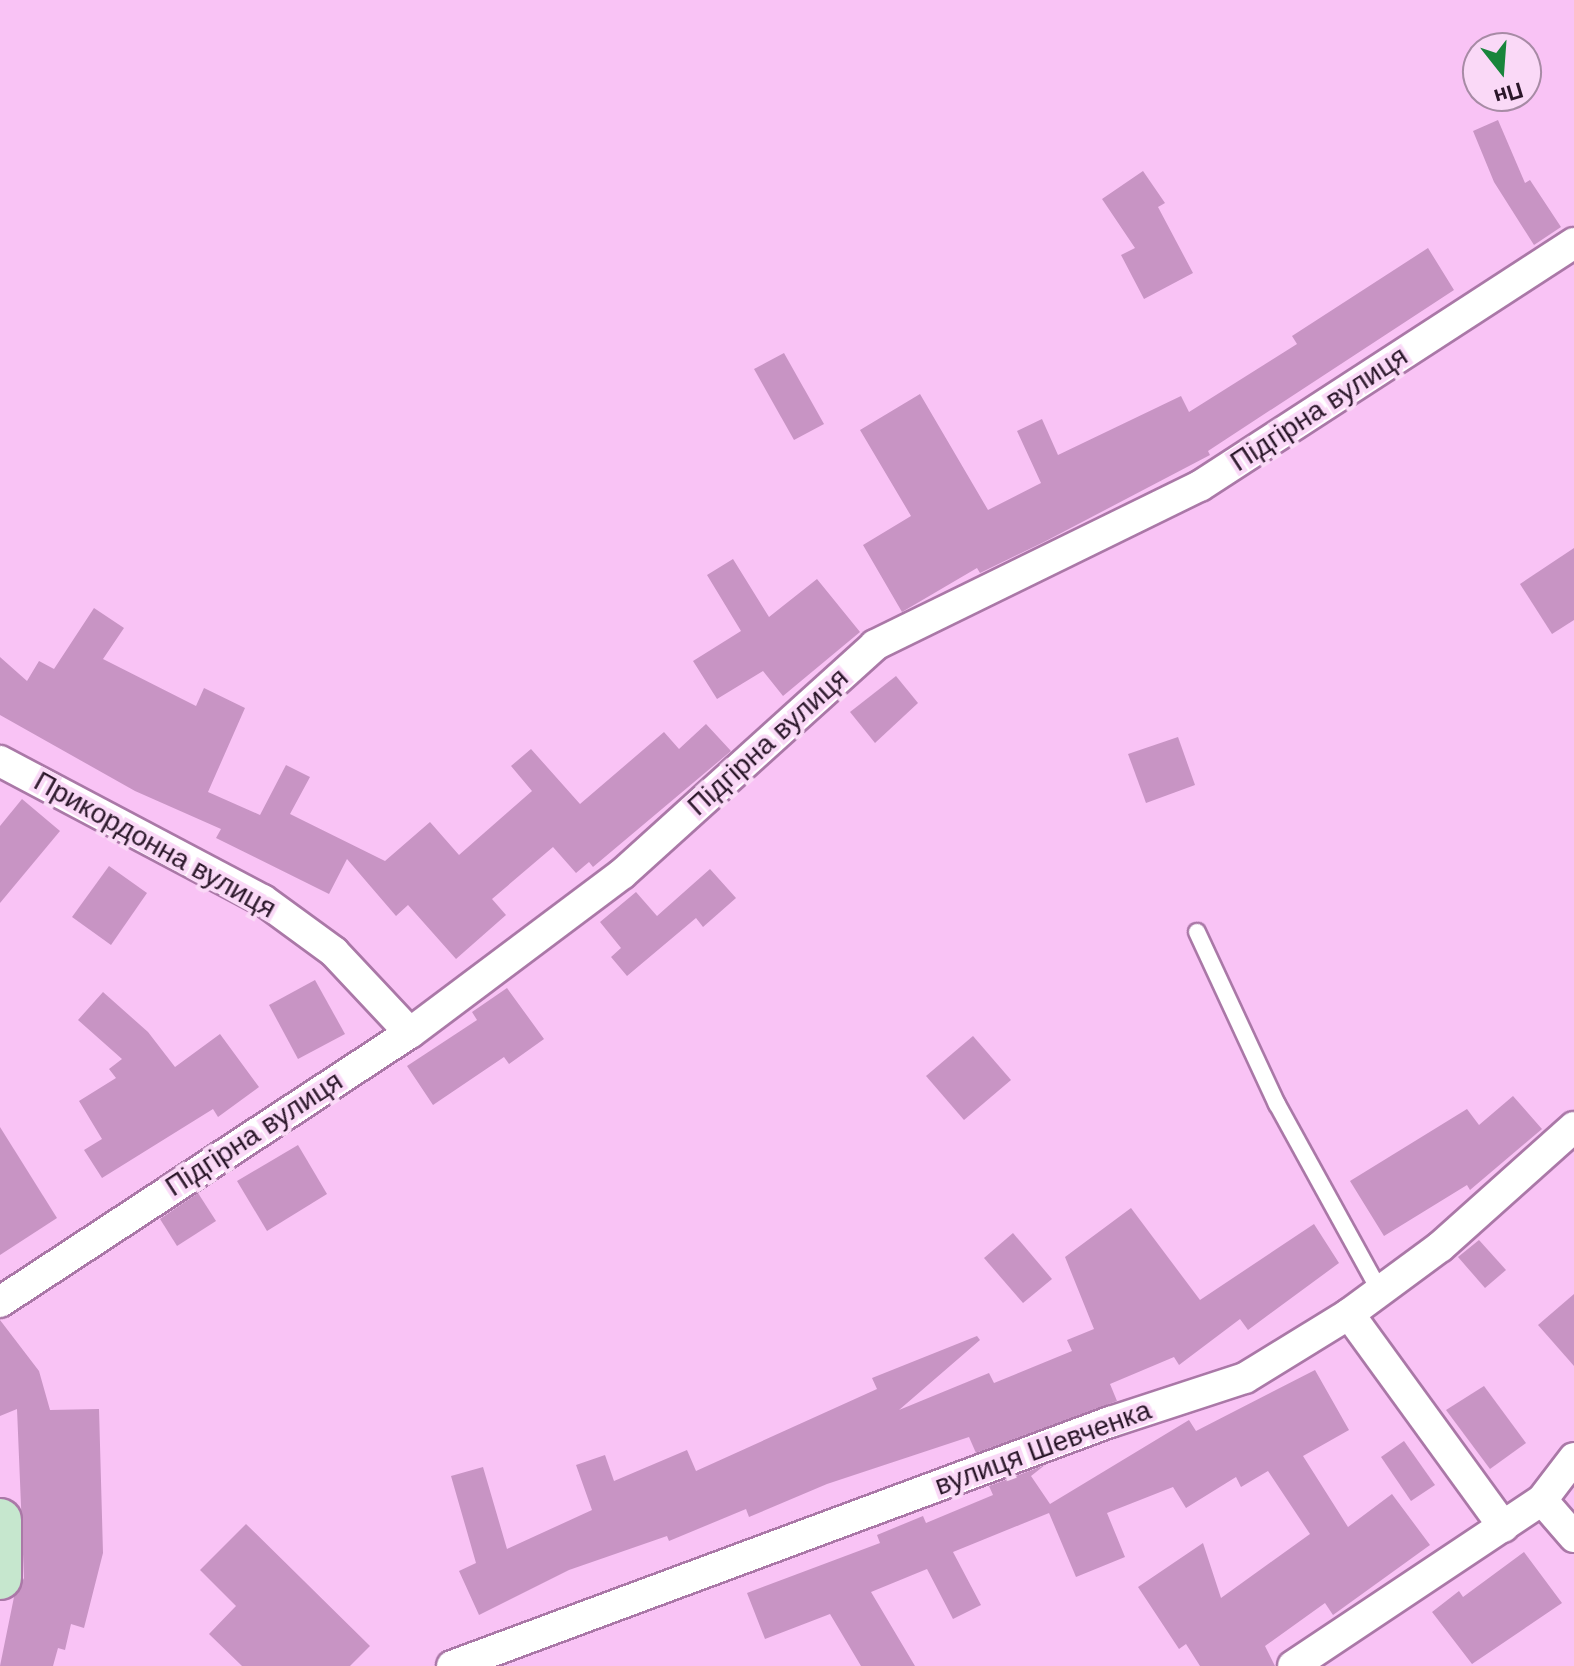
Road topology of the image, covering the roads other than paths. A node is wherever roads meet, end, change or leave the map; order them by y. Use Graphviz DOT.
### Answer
graph roads {
  1 [pos="1574,243"];
  2 [pos="0,761"];
  3 [pos="1197,932"];
  4 [pos="410,1033"];
  5 [pos="1574,1127"];
  6 [pos="1380,1291"];
  7 [pos="0,1302"];
  8 [pos="1349,1314"];
  9 [pos="1574,1458"];
  10 [pos="1542,1500"];
  11 [pos="0,1520"];
  12 [pos="1504,1527"];
  13 [pos="1574,1537"];
  14 [pos="0,1578"];
  15 [pos="452,1666"];
  16 [pos="1293,1666"];
  1 -- 4 [label="street, Підгірна вулиця"];
  2 -- 4 [label="street, Прикордонна вулиця"];
  3 -- 6 [label="lane"];
  4 -- 7 [label="street, Підгірна вулиця"];
  5 -- 6 [label="street, вулиця Шевченка"];
  6 -- 8 [label="street, вулиця Шевченка"];
  8 -- 12 [label="street"];
  8 -- 15 [label="street, вулиця Шевченка"];
  9 -- 10 [label="street"];
  10 -- 12 [label="street"];
  10 -- 13 [label="street"];
  11 -- 14 [label="street"];
  12 -- 16 [label="street"];
}
